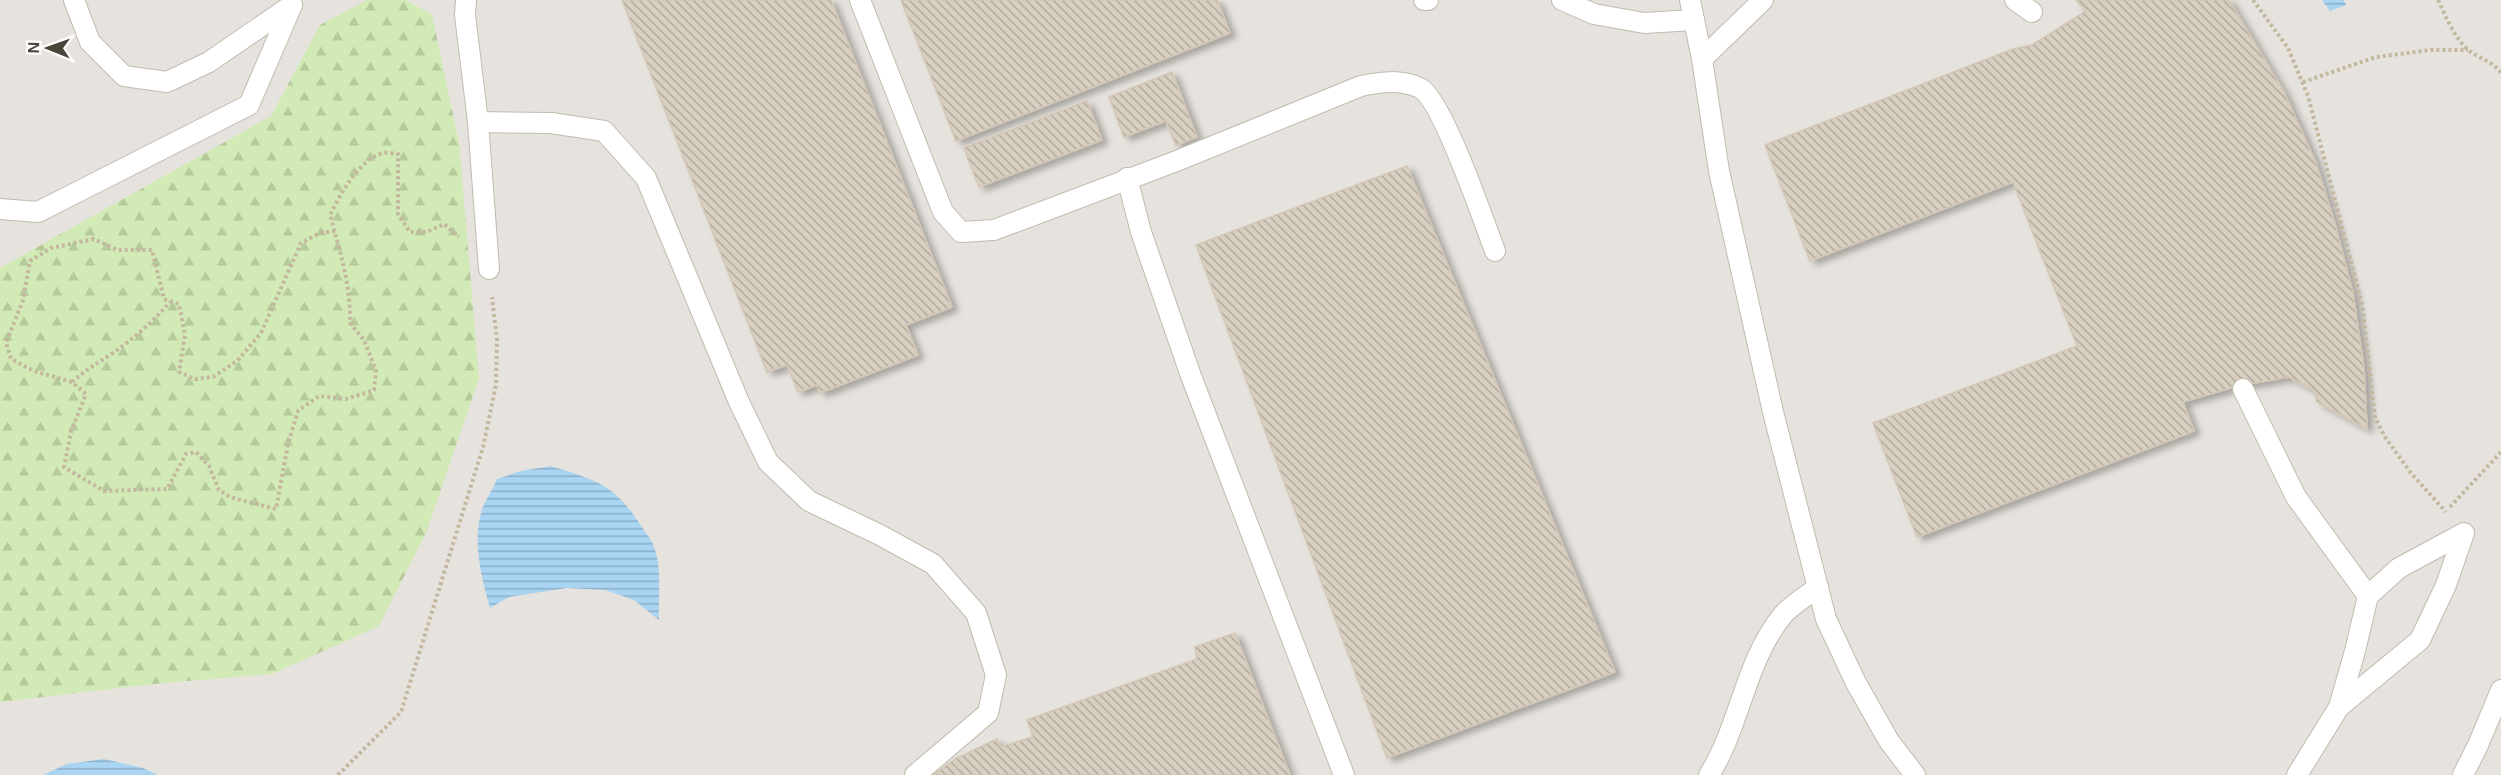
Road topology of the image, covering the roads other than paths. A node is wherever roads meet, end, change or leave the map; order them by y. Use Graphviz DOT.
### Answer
graph roads {
  1 [pos="74,0"];
  2 [pos="466,0"];
  3 [pos="860,0"];
  4 [pos="1562,0"];
  5 [pos="1690,0"];
  6 [pos="1764,0"];
  7 [pos="2015,0"];
  8 [pos="296,3"];
  9 [pos="2032,12"];
  10 [pos="1694,20"];
  11 [pos="1702,59"];
  12 [pos="478,122"];
  13 [pos="1127,178"];
  14 [pos="0,209"];
  15 [pos="1495,251"];
  16 [pos="489,269"];
  17 [pos="2243,389"];
  18 [pos="1818,587"];
  19 [pos="2367,596"];
  20 [pos="2501,690"];
  21 [pos="2339,707"];
  22 [pos="915,775"];
  23 [pos="1344,775"];
  24 [pos="1709,775"];
  25 [pos="1915,775"];
  26 [pos="2297,775"];
  27 [pos="2463,775"];
  1 -- 8 [label="lane"];
  2 -- 12 [label="lane"];
  3 -- 13 [label="lane"];
  4 -- 10 [label="lane"];
  5 -- 10 [label="lane"];
  6 -- 11 [label="lane"];
  7 -- 9 [label="lane"];
  8 -- 14 [label="lane"];
  10 -- 11 [label="lane"];
  11 -- 18 [label="lane"];
  12 -- 16 [label="lane"];
  12 -- 22 [label="lane"];
  13 -- 15 [label="lane"];
  13 -- 23 [label="lane"];
  17 -- 19 [label="lane"];
  18 -- 24 [label="lane"];
  18 -- 25 [label="lane"];
  19 -- 21 [label="lane"];
  19 -- 21 [label="lane"];
  20 -- 27 [label="lane"];
  21 -- 26 [label="lane"];
}
